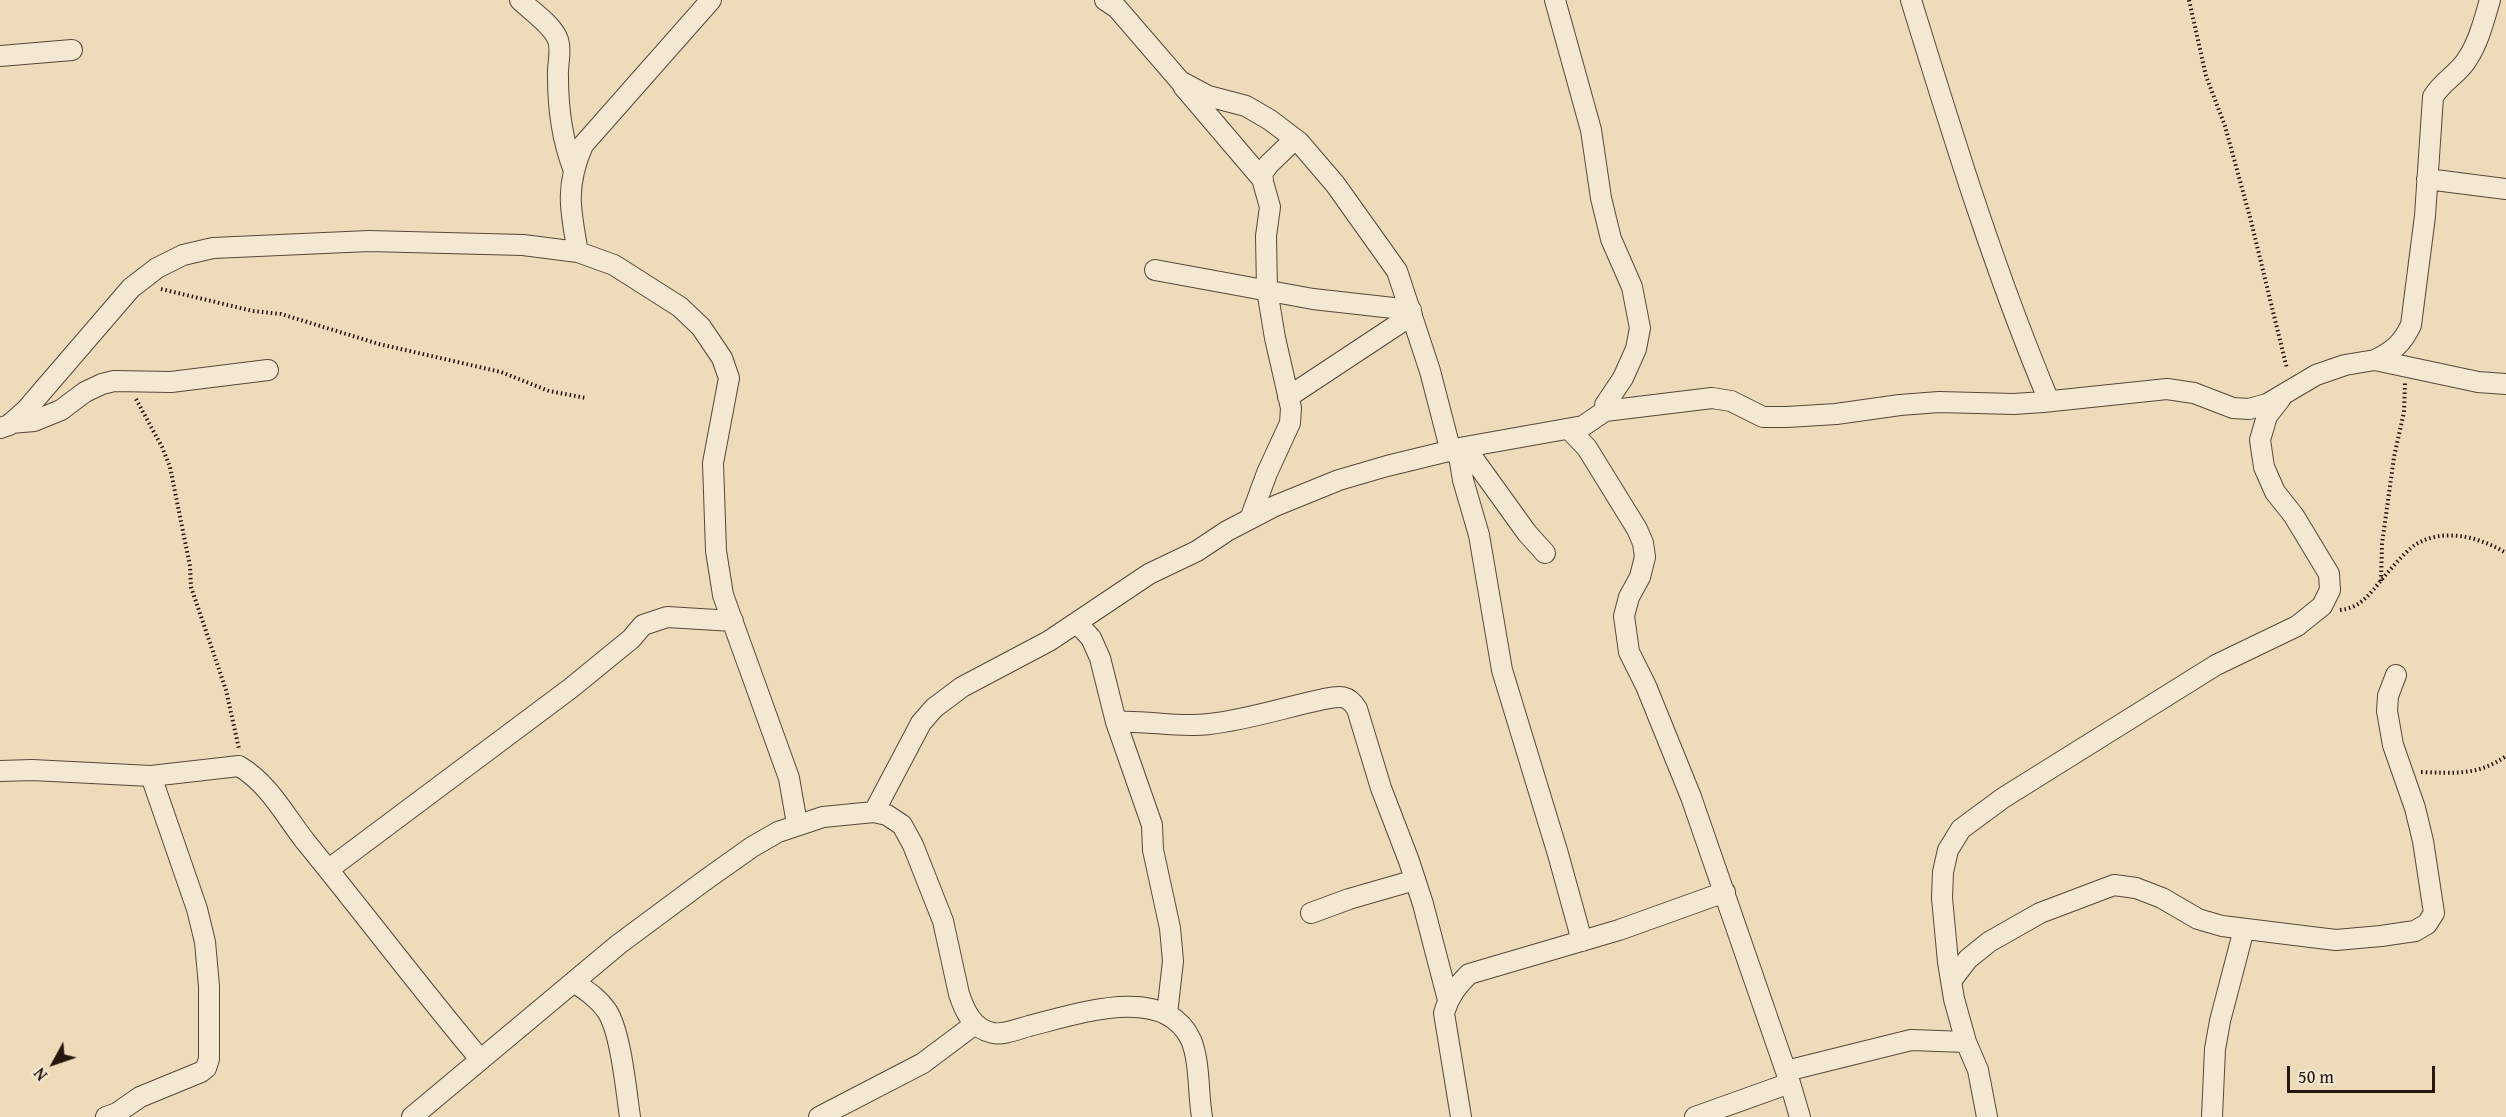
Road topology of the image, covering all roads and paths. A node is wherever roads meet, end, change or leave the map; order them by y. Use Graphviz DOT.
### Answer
graph roads {
  1 [pos="520,0"];
  2 [pos="711,0"];
  3 [pos="1105,0"];
  4 [pos="1555,0"];
  5 [pos="1911,0"];
  6 [pos="2188,0"];
  7 [pos="2490,0"];
  8 [pos="72,50"];
  9 [pos="0,56"];
  10 [pos="1179,80"];
  11 [pos="1295,139"];
  12 [pos="573,168"];
  13 [pos="2427,179"];
  14 [pos="1263,180"];
  15 [pos="2506,189"];
  16 [pos="578,252"];
  17 [pos="1155,270"];
  18 [pos="136,284"];
  19 [pos="1267,290"];
  20 [pos="1412,312"];
  21 [pos="2375,360"];
  22 [pos="2406,365"];
  23 [pos="268,370"];
  24 [pos="128,382"];
  25 [pos="2506,384"];
  26 [pos="2287,394"];
  27 [pos="1288,397"];
  28 [pos="586,398"];
  29 [pos="2049,401"];
  30 [pos="1605,411"];
  31 [pos="6,426"];
  32 [pos="1569,429"];
  33 [pos="1458,450"];
  34 [pos="1250,519"];
  35 [pos="1545,553"];
  36 [pos="2506,553"];
  37 [pos="2381,582"];
  38 [pos="2313,615"];
  39 [pos="734,621"];
  40 [pos="1077,623"];
  41 [pos="2396,675"];
  42 [pos="1116,722"];
  43 [pos="2506,756"];
  44 [pos="239,766"];
  45 [pos="0,771"];
  46 [pos="2403,772"];
  47 [pos="151,776"];
  48 [pos="874,812"];
  49 [pos="797,824"];
  50 [pos="329,869"];
  51 [pos="1415,880"];
  52 [pos="1725,892"];
  53 [pos="1311,912"];
  54 [pos="2244,929"];
  55 [pos="1582,941"];
  56 [pos="1951,981"];
  57 [pos="574,983"];
  58 [pos="1448,1000"];
  59 [pos="1167,1014"];
  60 [pos="975,1024"];
  61 [pos="1966,1042"];
  62 [pos="480,1059"];
  63 [pos="1788,1077"];
  64 [pos="106,1117"];
  65 [pos="412,1117"];
  66 [pos="630,1117"];
  67 [pos="819,1117"];
  68 [pos="1202,1117"];
  69 [pos="1461,1117"];
  70 [pos="1695,1117"];
  71 [pos="1800,1117"];
  72 [pos="1987,1117"];
  73 [pos="2212,1117"];
  1 -- 12 [label="street"];
  2 -- 12 [label="street"];
  3 -- 10 [label="street"];
  4 -- 30 [label="street"];
  5 -- 29 [label="street"];
  6 -- 26 [label="path"];
  7 -- 13 [label="street"];
  8 -- 9 [label="street"];
  10 -- 11 [label="street"];
  10 -- 14 [label="street"];
  11 -- 14 [label="street"];
  11 -- 20 [label="street"];
  12 -- 16 [label="street"];
  13 -- 15 [label="street"];
  13 -- 21 [label="street"];
  14 -- 19 [label="street"];
  16 -- 18 [label="street"];
  16 -- 39 [label="street"];
  17 -- 19 [label="street"];
  18 -- 28 [label="path"];
  18 -- 31 [label="street"];
  19 -- 20 [label="street"];
  19 -- 27 [label="street"];
  20 -- 27 [label="street"];
  20 -- 33 [label="street"];
  21 -- 22 [label="street"];
  21 -- 26 [label="street"];
  22 -- 25 [label="street"];
  22 -- 37 [label="path"];
  23 -- 24 [label="street"];
  24 -- 31 [label="street"];
  24 -- 44 [label="path"];
  26 -- 29 [label="street"];
  26 -- 38 [label="street"];
  27 -- 34 [label="street"];
  29 -- 30 [label="street"];
  30 -- 32 [label="street"];
  32 -- 33 [label="street"];
  32 -- 52 [label="street"];
  33 -- 34 [label="street"];
  33 -- 35 [label="street"];
  33 -- 55 [label="street"];
  34 -- 40 [label="street"];
  36 -- 37 [label="path"];
  37 -- 38 [label="path"];
  38 -- 56 [label="street"];
  39 -- 49 [label="street"];
  39 -- 50 [label="street"];
  40 -- 42 [label="street"];
  40 -- 48 [label="street"];
  41 -- 46 [label="street"];
  42 -- 51 [label="street"];
  42 -- 59 [label="street"];
  43 -- 46 [label="path"];
  44 -- 47 [label="street"];
  44 -- 50 [label="street"];
  45 -- 47 [label="street"];
  46 -- 54 [label="street"];
  47 -- 64 [label="street"];
  48 -- 49 [label="street"];
  48 -- 60 [label="street"];
  49 -- 57 [label="street"];
  50 -- 62 [label="street"];
  51 -- 53 [label="street"];
  51 -- 58 [label="street"];
  52 -- 55 [label="street"];
  52 -- 63 [label="street"];
  54 -- 56 [label="street"];
  54 -- 73 [label="street"];
  55 -- 58 [label="street"];
  56 -- 61 [label="street"];
  57 -- 62 [label="street"];
  57 -- 66 [label="street"];
  58 -- 69 [label="street"];
  59 -- 60 [label="street"];
  59 -- 68 [label="street"];
  60 -- 67 [label="street"];
  61 -- 63 [label="street"];
  61 -- 72 [label="street"];
  62 -- 65 [label="street"];
  63 -- 70 [label="street"];
  63 -- 71 [label="street"];
}
